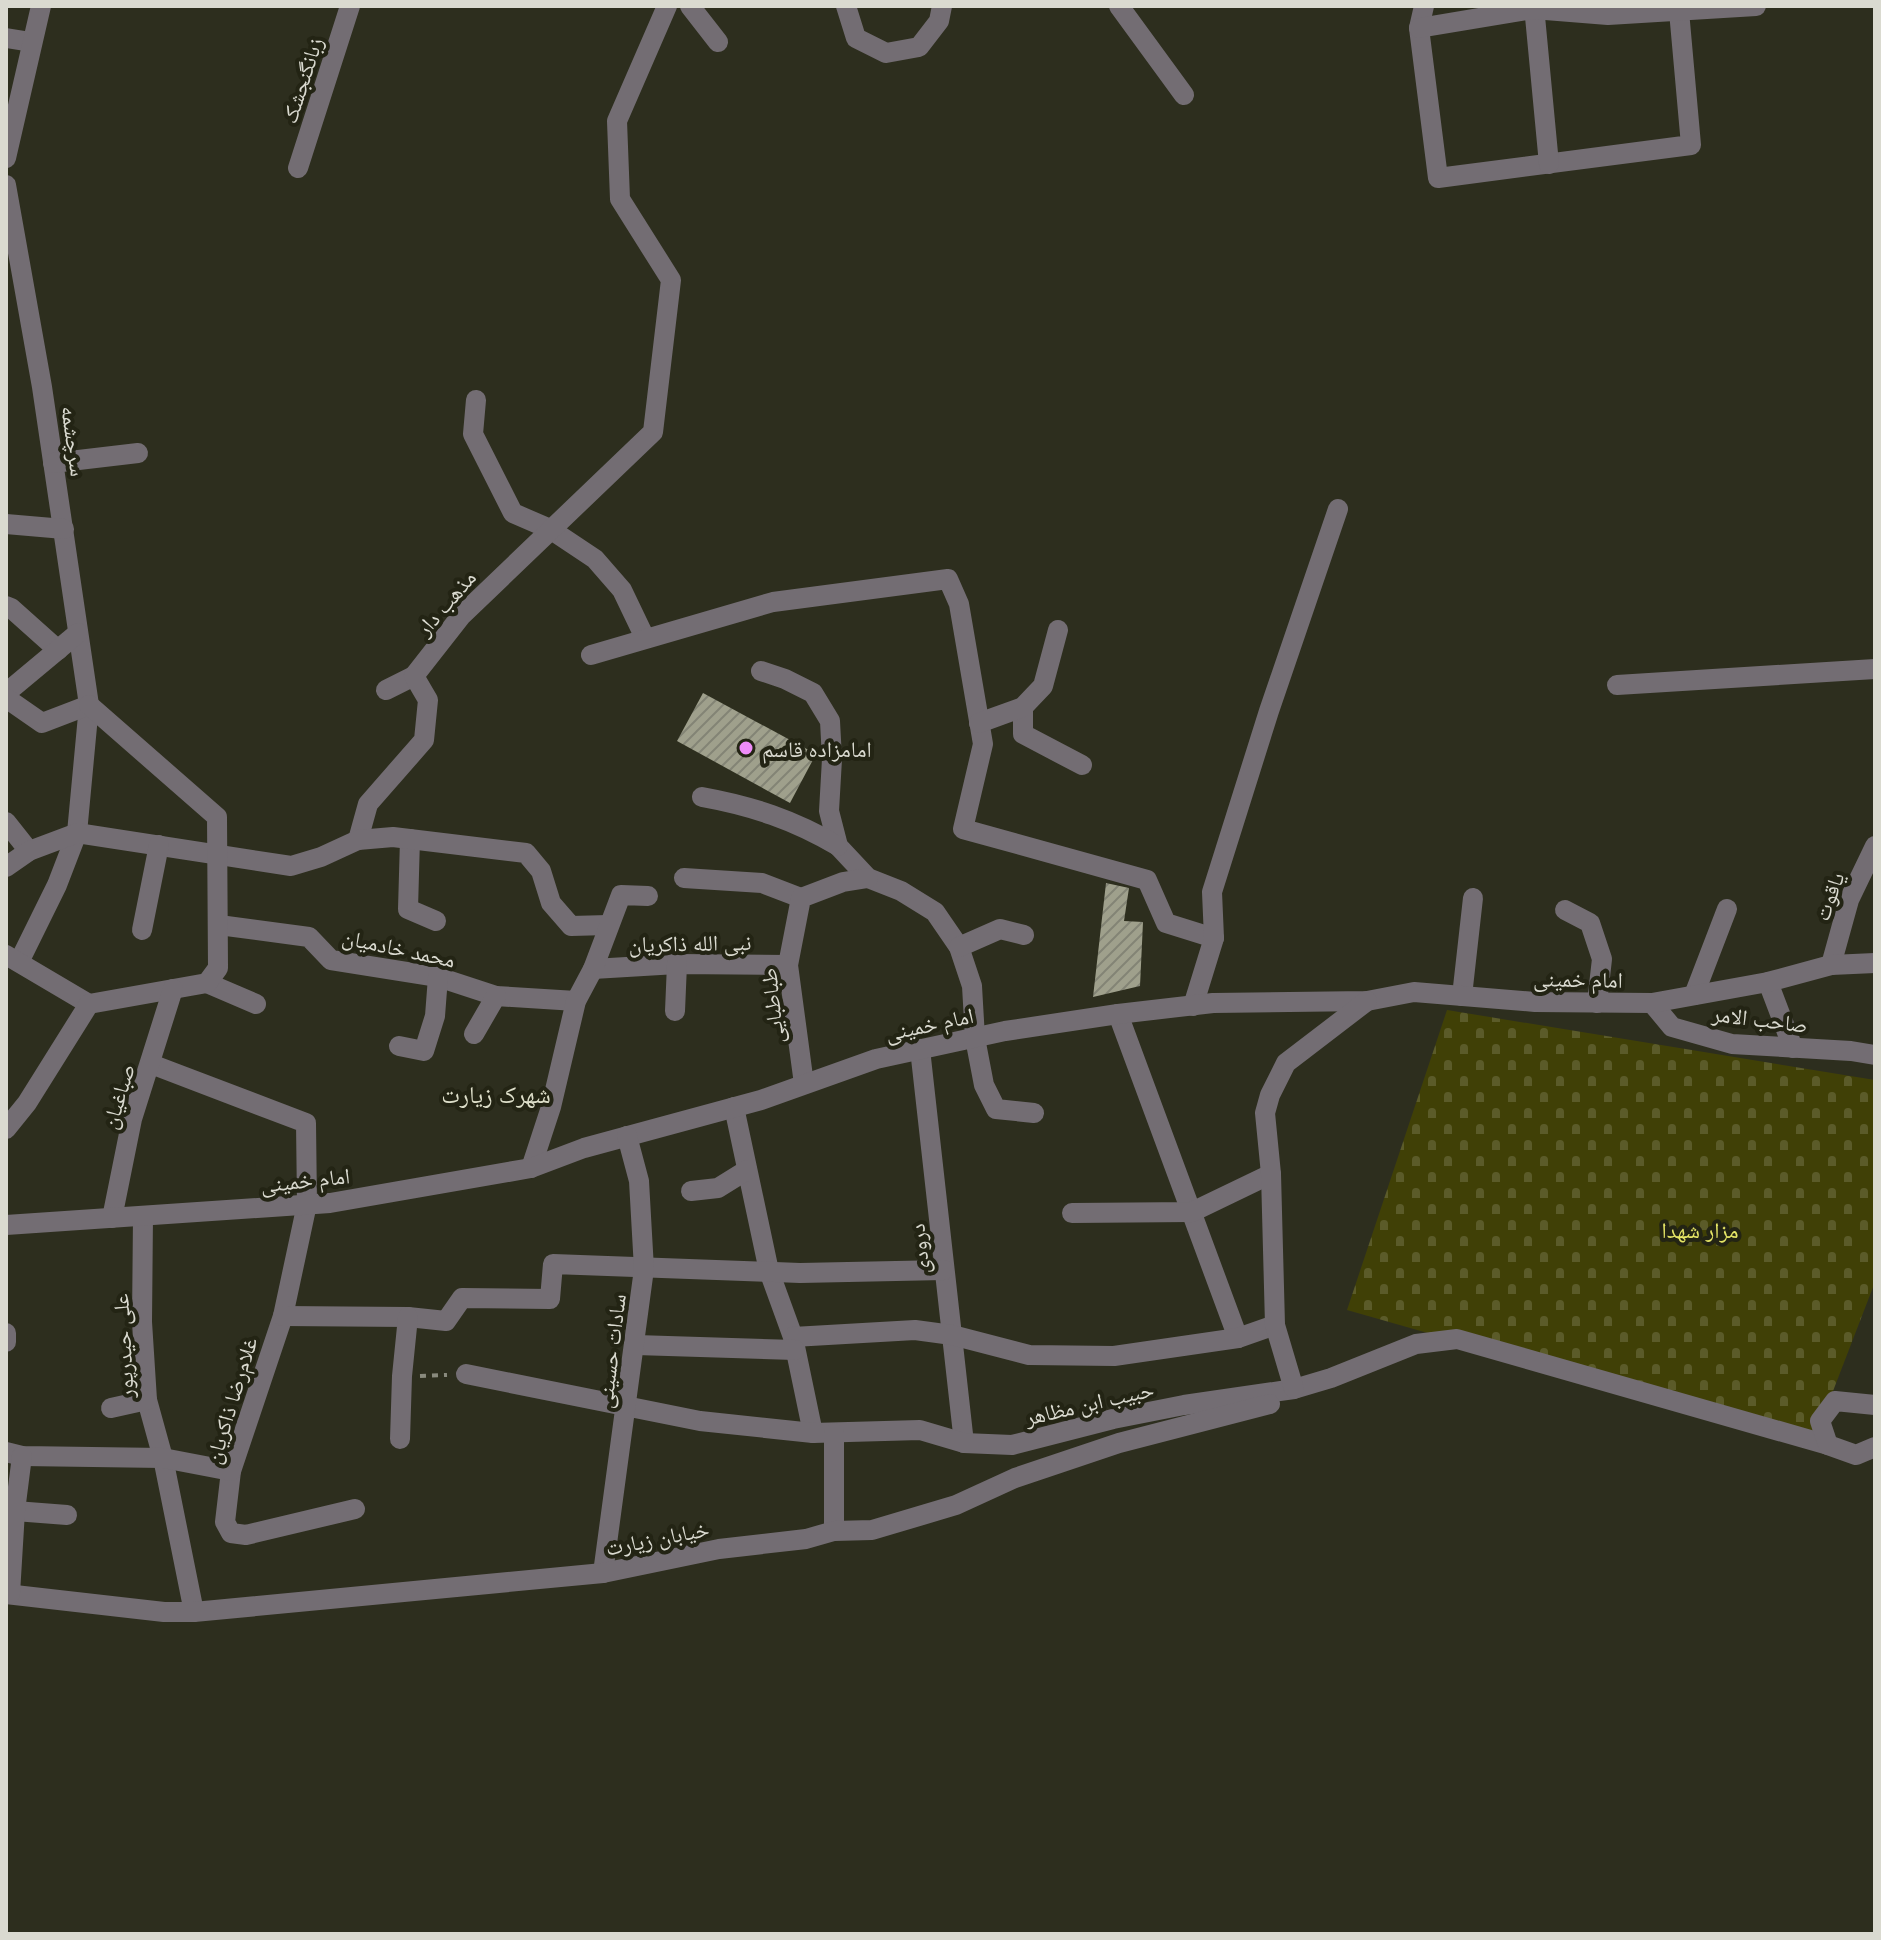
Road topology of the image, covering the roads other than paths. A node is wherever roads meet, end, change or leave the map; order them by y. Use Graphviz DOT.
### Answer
graph roads {
  1 [pos="41,6"];
  2 [pos="350,6"];
  3 [pos="667,6"];
  4 [pos="690,6"];
  5 [pos="846,6"];
  6 [pos="942,6"];
  7 [pos="1119,6"];
  8 [pos="1424,6"];
  9 [pos="1756,6"];
  10 [pos="1533,8"];
  11 [pos="1679,11"];
  12 [pos="1419,28"];
  13 [pos="6,38"];
  14 [pos="31,42"];
  15 [pos="718,42"];
  16 [pos="1184,95"];
  17 [pos="6,158"];
  18 [pos="1549,164"];
  19 [pos="298,168"];
  20 [pos="6,185"];
  21 [pos="476,400"];
  22 [pos="138,453"];
  23 [pos="53,463"];
  24 [pos="1338,509"];
  25 [pos="6,524"];
  26 [pos="64,529"];
  27 [pos="550,529"];
  28 [pos="6,606"];
  29 [pos="1058,630"];
  30 [pos="78,633"];
  31 [pos="645,638"];
  32 [pos="58,650"];
  33 [pos="591,655"];
  34 [pos="1875,669"];
  35 [pos="761,671"];
  36 [pos="414,676"];
  37 [pos="1617,685"];
  38 [pos="386,690"];
  39 [pos="6,695"];
  40 [pos="89,705"];
  41 [pos="1023,707"];
  42 [pos="979,723"];
  43 [pos="1082,765"];
  44 [pos="702,797"];
  45 [pos="6,822"];
  46 [pos="77,833"];
  47 [pos="410,839"];
  48 [pos="358,840"];
  49 [pos="159,845"];
  50 [pos="838,846"];
  51 [pos="1875,846"];
  52 [pos="29,851"];
  53 [pos="219,854"];
  54 [pos="6,867"];
  55 [pos="684,878"];
  56 [pos="868,878"];
  57 [pos="648,896"];
  58 [pos="801,898"];
  59 [pos="1473,898"];
  60 [pos="1727,909"];
  61 [pos="1565,910"];
  62 [pos="436,921"];
  63 [pos="219,925"];
  64 [pos="608,925"];
  65 [pos="142,930"];
  66 [pos="1024,935"];
  67 [pos="1214,938"];
  68 [pos="959,947"];
  69 [pos="13,958"];
  70 [pos="1875,963"];
  71 [pos="677,964"];
  72 [pos="788,965"];
  73 [pos="1831,965"];
  74 [pos="593,969"];
  75 [pos="438,977"];
  76 [pos="1768,982"];
  77 [pos="207,983"];
  78 [pos="173,989"];
  79 [pos="1694,995"];
  80 [pos="496,996"];
  81 [pos="1462,996"];
  82 [pos="576,1001"];
  83 [pos="1367,1001"];
  84 [pos="1597,1003"];
  85 [pos="1652,1003"];
  86 [pos="89,1004"];
  87 [pos="256,1004"];
  88 [pos="1193,1006"];
  89 [pos="675,1011"];
  90 [pos="1118,1014"];
  91 [pos="474,1034"];
  92 [pos="975,1038"];
  93 [pos="399,1046"];
  94 [pos="1793,1048"];
  95 [pos="920,1049"];
  96 [pos="1875,1055"];
  97 [pos="151,1064"];
  98 [pos="804,1084"];
  99 [pos="734,1107"];
  100 [pos="1034,1113"];
  101 [pos="6,1129"];
  102 [pos="627,1136"];
  103 [pos="531,1168"];
  104 [pos="747,1170"];
  105 [pos="1271,1174"];
  106 [pos="691,1191"];
  107 [pos="307,1204"];
  108 [pos="1192,1212"];
  109 [pos="1072,1213"];
  110 [pos="143,1216"];
  111 [pos="112,1218"];
  112 [pos="6,1225"];
  113 [pos="644,1269"];
  114 [pos="944,1270"];
  115 [pos="769,1271"];
  116 [pos="283,1316"];
  117 [pos="408,1317"];
  118 [pos="1275,1325"];
  119 [pos="6,1333"];
  120 [pos="952,1335"];
  121 [pos="1238,1338"];
  122 [pos="6,1342"];
  123 [pos="794,1344"];
  124 [pos="636,1345"];
  125 [pos="466,1374"];
  126 [pos="1294,1389"];
  127 [pos="147,1400"];
  128 [pos="1875,1405"];
  129 [pos="627,1407"];
  130 [pos="111,1408"];
  131 [pos="824,1433"];
  132 [pos="400,1439"];
  133 [pos="964,1443"];
  134 [pos="1828,1445"];
  135 [pos="1875,1447"];
  136 [pos="14,1454"];
  137 [pos="163,1458"];
  138 [pos="231,1471"];
  139 [pos="355,1509"];
  140 [pos="15,1511"];
  141 [pos="67,1515"];
  142 [pos="834,1531"];
  143 [pos="603,1573"];
  144 [pos="8,1594"];
  145 [pos="194,1612"];
  1 -- 14 [label="street"];
  2 -- 19 [label="street, زبانگنجشک"];
  3 -- 27 [label="street, مذهب دار"];
  4 -- 15 [label="street"];
  5 -- 6 [label="street"];
  7 -- 16 [label="street"];
  8 -- 12 [label="street"];
  9 -- 11 [label="street"];
  10 -- 11 [label="street"];
  10 -- 12 [label="street"];
  10 -- 18 [label="street"];
  11 -- 18 [label="street"];
  12 -- 18 [label="street"];
  13 -- 14 [label="street"];
  14 -- 17 [label="street"];
  20 -- 23 [label="street, سرچشمه"];
  21 -- 27 [label="street"];
  22 -- 23 [label="street"];
  23 -- 26 [label="street, سرچشمه"];
  24 -- 67 [label="street"];
  25 -- 26 [label="street"];
  26 -- 30 [label="street, سرچشمه"];
  27 -- 31 [label="street"];
  27 -- 36 [label="street, مذهب دار"];
  28 -- 32 [label="street"];
  29 -- 41 [label="street"];
  30 -- 32 [label="street"];
  30 -- 40 [label="street, سرچشمه"];
  31 -- 33 [label="street"];
  31 -- 42 [label="street"];
  32 -- 39 [label="street"];
  34 -- 37 [label="street"];
  35 -- 50 [label="street"];
  36 -- 38 [label="street"];
  36 -- 48 [label="street"];
  39 -- 40 [label="street"];
  40 -- 46 [label="street, سرچشمه"];
  40 -- 53 [label="street"];
  41 -- 42 [label="street"];
  41 -- 43 [label="street"];
  42 -- 67 [label="street"];
  44 -- 50 [label="street"];
  45 -- 52 [label="street"];
  46 -- 49 [label="street"];
  46 -- 52 [label="street"];
  46 -- 69 [label="street, سرچشمه"];
  47 -- 48 [label="street"];
  47 -- 62 [label="street"];
  47 -- 64 [label="street"];
  48 -- 53 [label="street"];
  49 -- 53 [label="street"];
  49 -- 65 [label="street"];
  50 -- 56 [label="street"];
  51 -- 73 [label="street, یاقوت"];
  52 -- 54 [label="street"];
  53 -- 63 [label="street"];
  55 -- 58 [label="street"];
  56 -- 58 [label="street"];
  56 -- 68 [label="street"];
  57 -- 64 [label="street"];
  58 -- 72 [label="street, طباطبایی"];
  59 -- 81 [label="street"];
  60 -- 79 [label="street"];
  61 -- 84 [label="street"];
  63 -- 75 [label="street, محمد خادمیان"];
  63 -- 77 [label="street"];
  64 -- 74 [label="street"];
  66 -- 68 [label="street"];
  67 -- 88 [label="street"];
  68 -- 92 [label="street"];
  69 -- 86 [label="street"];
  70 -- 73 [label="street, امام خمینی"];
  71 -- 72 [label="street, نبی الله ذاکریان"];
  71 -- 74 [label="street, نبی الله ذاکریان"];
  71 -- 89 [label="street"];
  72 -- 98 [label="street, طباطبایی"];
  73 -- 76 [label="street, امام خمینی"];
  74 -- 82 [label="street"];
  75 -- 80 [label="street, محمد خادمیان"];
  75 -- 93 [label="street"];
  76 -- 79 [label="street, امام خمینی"];
  76 -- 94 [label="street"];
  77 -- 78 [label="street"];
  77 -- 87 [label="street"];
  78 -- 86 [label="street"];
  78 -- 97 [label="street, صباغیان"];
  79 -- 85 [label="street, امام خمینی"];
  80 -- 82 [label="street, محمد خادمیان"];
  80 -- 91 [label="street"];
  81 -- 83 [label="street, امام خمینی"];
  81 -- 84 [label="street, امام خمینی"];
  82 -- 103 [label="street"];
  83 -- 88 [label="street, امام خمینی"];
  83 -- 105 [label="street"];
  84 -- 85 [label="street, امام خمینی"];
  85 -- 94 [label="street, صاحب الامر"];
  86 -- 101 [label="street"];
  88 -- 90 [label="street, امام خمینی"];
  90 -- 92 [label="street, امام خمینی"];
  90 -- 108 [label="street"];
  92 -- 95 [label="street, امام خمینی"];
  92 -- 100 [label="street"];
  94 -- 96 [label="street, صاحب الامر"];
  95 -- 98 [label="street, امام خمینی"];
  95 -- 114 [label="street, درودی"];
  97 -- 107 [label="street, غلام‌رضا ذاکریان"];
  97 -- 111 [label="street, صباغیان"];
  98 -- 99 [label="street, امام خمینی"];
  99 -- 102 [label="street, امام خمینی"];
  99 -- 104 [label="street"];
  102 -- 103 [label="street, امام خمینی"];
  102 -- 113 [label="street, سادات حسینی"];
  103 -- 107 [label="street, امام خمینی"];
  104 -- 106 [label="street"];
  104 -- 115 [label="street"];
  105 -- 108 [label="street"];
  105 -- 118 [label="street"];
  107 -- 110 [label="street, امام خمینی"];
  107 -- 116 [label="street, غلام‌رضا ذاکریان"];
  108 -- 109 [label="street"];
  108 -- 121 [label="street"];
  110 -- 111 [label="street, امام خمینی"];
  110 -- 127 [label="street, علی حیدرپور"];
  111 -- 112 [label="street, امام خمینی"];
  113 -- 115 [label="street"];
  113 -- 117 [label="street"];
  113 -- 124 [label="street, سادات حسینی"];
  114 -- 115 [label="street"];
  114 -- 120 [label="street, درودی"];
  115 -- 123 [label="street"];
  116 -- 117 [label="street"];
  116 -- 138 [label="street, غلام‌رضا ذاکریان"];
  117 -- 132 [label="street"];
  118 -- 121 [label="street"];
  118 -- 126 [label="street"];
  119 -- 122 [label="street"];
  120 -- 121 [label="street"];
  120 -- 123 [label="street"];
  120 -- 133 [label="street, درودی"];
  123 -- 124 [label="street"];
  123 -- 131 [label="street"];
  124 -- 129 [label="street, سادات حسینی"];
  125 -- 129 [label="street, حبیب ابن مظاهر"];
  126 -- 133 [label="street, حبیب ابن مظاهر"];
  126 -- 134 [label="street"];
  126 -- 142 [label="street, خیابان زیارت"];
  127 -- 130 [label="street"];
  127 -- 137 [label="street, علی حیدرپور"];
  128 -- 134 [label="street"];
  129 -- 131 [label="street, حبیب ابن مظاهر"];
  129 -- 143 [label="street, سادات حسینی"];
  131 -- 133 [label="street, حبیب ابن مظاهر"];
  131 -- 142 [label="street"];
  134 -- 135 [label="street"];
  136 -- 137 [label="street"];
  136 -- 140 [label="street"];
  137 -- 138 [label="street"];
  137 -- 145 [label="street, علی حیدرپور"];
  138 -- 139 [label="street, غلام‌رضا ذاکریان"];
  140 -- 141 [label="street"];
  140 -- 144 [label="street"];
  142 -- 143 [label="street, خیابان زیارت"];
  143 -- 145 [label="street, خیابان زیارت"];
  144 -- 145 [label="street, خیابان زیارت"];
}
